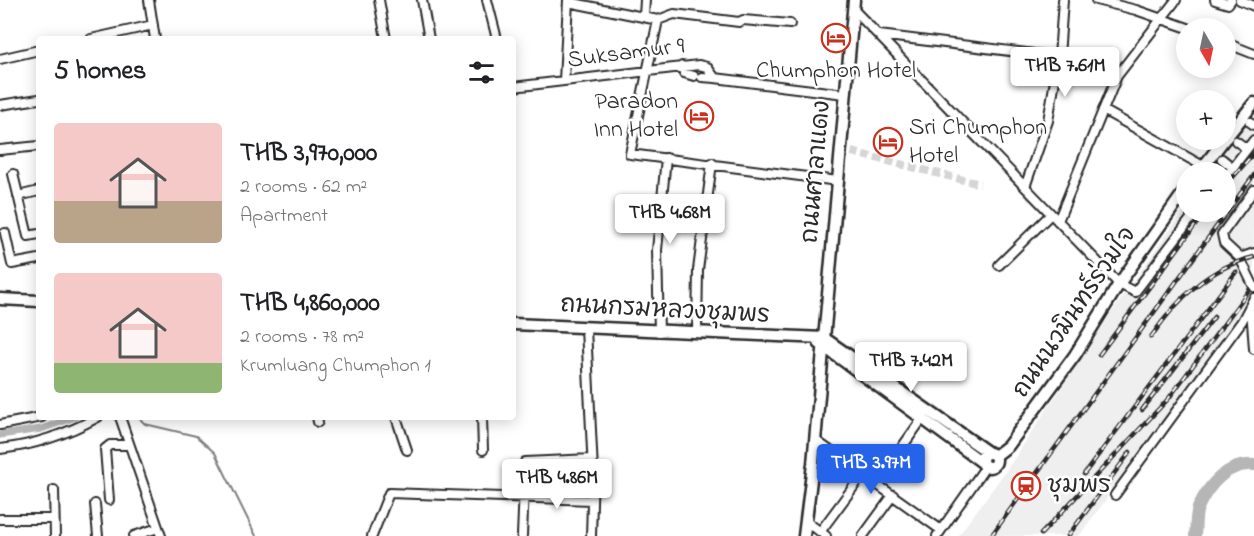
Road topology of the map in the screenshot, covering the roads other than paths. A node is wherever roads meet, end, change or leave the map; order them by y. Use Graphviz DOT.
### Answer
graph roads {
  1 [pos="149,0"];
  2 [pos="379,0"];
  3 [pos="422,0"];
  4 [pos="487,0"];
  5 [pos="645,0"];
  6 [pos="1060,0"];
  7 [pos="1096,0"];
  8 [pos="1176,0"];
  9 [pos="1215,0"];
  10 [pos="1231,0"];
  11 [pos="1240,0"];
  12 [pos="568,1"];
  13 [pos="851,3"];
  14 [pos="1254,6"];
  15 [pos="644,16"];
  16 [pos="1162,19"];
  17 [pos="658,20"];
  18 [pos="790,24"];
  19 [pos="1176,24"];
  20 [pos="153,25"];
  21 [pos="878,35"];
  22 [pos="104,36"];
  23 [pos="155,36"];
  24 [pos="385,36"];
  25 [pos="428,36"];
  26 [pos="496,36"];
  27 [pos="1236,47"];
  28 [pos="36,51"];
  29 [pos="1254,54"];
  30 [pos="1059,57"];
  31 [pos="0,59"];
  32 [pos="681,66"];
  33 [pos="647,73"];
  34 [pos="715,78"];
  35 [pos="564,81"];
  36 [pos="516,87"];
  37 [pos="845,94"];
  38 [pos="36,99"];
  39 [pos="1254,103"];
  40 [pos="0,105"];
  41 [pos="1103,110"];
  42 [pos="1236,129"];
  43 [pos="1254,140"];
  44 [pos="1236,143"];
  45 [pos="36,146"];
  46 [pos="1247,149"];
  47 [pos="0,150"];
  48 [pos="1219,150"];
  49 [pos="666,158"];
  50 [pos="1222,159"];
  51 [pos="1189,162"];
  52 [pos="1208,162"];
  53 [pos="1226,162"];
  54 [pos="712,164"];
  55 [pos="1236,164"];
  56 [pos="13,174"];
  57 [pos="838,181"];
  58 [pos="1025,187"];
  59 [pos="1254,190"];
  60 [pos="36,192"];
  61 [pos="18,196"];
  62 [pos="1176,203"];
  63 [pos="1051,214"];
  64 [pos="1058,221"];
  65 [pos="1188,222"];
  66 [pos="4,233"];
  67 [pos="36,235"];
  68 [pos="1254,253"];
  69 [pos="1240,258"];
  70 [pos="36,260"];
  71 [pos="999,265"];
  72 [pos="1119,284"];
  73 [pos="1254,287"];
  74 [pos="1254,298"];
  75 [pos="0,299"];
  76 [pos="36,301"];
  77 [pos="1251,308"];
  78 [pos="1242,321"];
  79 [pos="516,324"];
  80 [pos="1251,327"];
  81 [pos="586,328"];
  82 [pos="659,332"];
  83 [pos="697,333"];
  84 [pos="821,341"];
  85 [pos="1254,349"];
  86 [pos="926,415"];
  87 [pos="36,418"];
  88 [pos="92,420"];
  89 [pos="121,420"];
  90 [pos="397,420"];
  91 [pos="482,420"];
  92 [pos="0,425"];
  93 [pos="815,440"];
  94 [pos="128,445"];
  95 [pos="0,449"];
  96 [pos="407,450"];
  97 [pos="483,450"];
  98 [pos="992,454"];
  99 [pos="592,459"];
  100 [pos="985,465"];
  101 [pos="862,474"];
  102 [pos="876,483"];
  103 [pos="54,490"];
  104 [pos="893,495"];
  105 [pos="1115,495"];
  106 [pos="524,496"];
  107 [pos="109,500"];
  108 [pos="592,500"];
  109 [pos="95,504"];
  110 [pos="0,519"];
  111 [pos="53,519"];
  112 [pos="807,522"];
  113 [pos="159,532"];
  114 [pos="939,533"];
  115 [pos="823,534"];
  116 [pos="55,536"];
  117 [pos="98,536"];
  118 [pos="134,536"];
  119 [pos="372,536"];
  120 [pos="522,536"];
  121 [pos="591,536"];
  122 [pos="804,536"];
  123 [pos="863,536"];
  1 -- 20 [label="street"];
  2 -- 24 [label="street"];
  3 -- 25 [label="street"];
  4 -- 26 [label="street"];
  5 -- 15 [label="street"];
  6 -- 30 [label="street"];
  7 -- 16 [label="street"];
  8 -- 16 [label="street"];
  9 -- 10 [label="street"];
  11 -- 14 [label="street"];
  12 -- 15 [label="street"];
  12 -- 35 [label="street"];
  13 -- 21 [label="street"];
  13 -- 37 [label="street, ถนนศาลาแดง"];
  15 -- 17 [label="street"];
  16 -- 19 [label="street"];
  16 -- 41 [label="street"];
  17 -- 18 [label="street"];
  17 -- 33 [label="street"];
  20 -- 22 [label="street"];
  20 -- 23 [label="street"];
  21 -- 30 [label="street"];
  21 -- 58 [label="street"];
  27 -- 29 [label="street"];
  28 -- 31 [label="street"];
  30 -- 58 [label="street"];
  32 -- 33 [label="street, Suksamur 9"];
  32 -- 34 [label="street"];
  32 -- 34 [label="street, Suksamur 9"];
  33 -- 35 [label="street, Suksamur 9"];
  33 -- 49 [label="street"];
  34 -- 37 [label="street, Suksamur 9"];
  35 -- 36 [label="street, Suksamur 9"];
  37 -- 57 [label="street, ถนนศาลาแดง"];
  38 -- 40 [label="street"];
  39 -- 42 [label="street"];
  41 -- 51 [label="street"];
  41 -- 64 [label="street"];
  43 -- 46 [label="street"];
  44 -- 46 [label="street"];
  45 -- 47 [label="street"];
  46 -- 55 [label="street"];
  48 -- 52 [label="street"];
  49 -- 54 [label="street"];
  49 -- 82 [label="street"];
  50 -- 53 [label="street"];
  54 -- 57 [label="street"];
  54 -- 83 [label="street"];
  56 -- 61 [label="street"];
  57 -- 84 [label="street, ถนนศาลาแดง"];
  58 -- 63 [label="street"];
  59 -- 69 [label="street"];
  60 -- 61 [label="street"];
  61 -- 67 [label="street"];
  62 -- 72 [label="street, ถนนนวมินทร์ร่วมใจ"];
  63 -- 64 [label="street"];
  63 -- 71 [label="street"];
  64 -- 72 [label="street"];
  65 -- 72 [label="street"];
  66 -- 70 [label="street"];
  68 -- 69 [label="street"];
  69 -- 73 [label="street"];
  72 -- 98 [label="street, ถนนนวมินทร์ร่วมใจ"];
  74 -- 77 [label="street"];
  75 -- 76 [label="street"];
  77 -- 78 [label="street"];
  77 -- 80 [label="street"];
  78 -- 80 [label="street"];
  78 -- 105 [label="street"];
  79 -- 81 [label="street, ถนนกรมหลวงชุมพร"];
  80 -- 85 [label="street"];
  81 -- 82 [label="street, ถนนกรมหลวงชุมพร"];
  81 -- 99 [label="street"];
  82 -- 83 [label="street, ถนนกรมหลวงชุมพร"];
  83 -- 84 [label="street, ถนนกรมหลวงชุมพร"];
  84 -- 86 [label="street"];
  84 -- 93 [label="street, ถนนศาลาแดง"];
  86 -- 98 [label="street"];
  86 -- 100 [label="street"];
  86 -- 102 [label="street"];
  87 -- 92 [label="street"];
  88 -- 95 [label="street"];
  89 -- 94 [label="street"];
  90 -- 96 [label="street"];
  91 -- 97 [label="street"];
  93 -- 101 [label="street"];
  93 -- 112 [label="street, ถนนศาลาแดง"];
  94 -- 107 [label="street"];
  94 -- 113 [label="street"];
  98 -- 100 [label="street, ถนนนวมินทร์ร่วมใจ"];
  99 -- 106 [label="street"];
  99 -- 108 [label="street"];
  100 -- 114 [label="street"];
  101 -- 102 [label="street"];
  101 -- 115 [label="street"];
  102 -- 104 [label="street"];
  103 -- 111 [label="street"];
  104 -- 114 [label="street"];
  104 -- 123 [label="street"];
  106 -- 108 [label="street"];
  106 -- 119 [label="street"];
  106 -- 120 [label="street"];
  108 -- 121 [label="street"];
  109 -- 117 [label="street"];
  110 -- 111 [label="street"];
  111 -- 116 [label="street"];
  112 -- 115 [label="street"];
  112 -- 122 [label="street, ถนนศาลาแดง"];
  113 -- 118 [label="street"];
}
